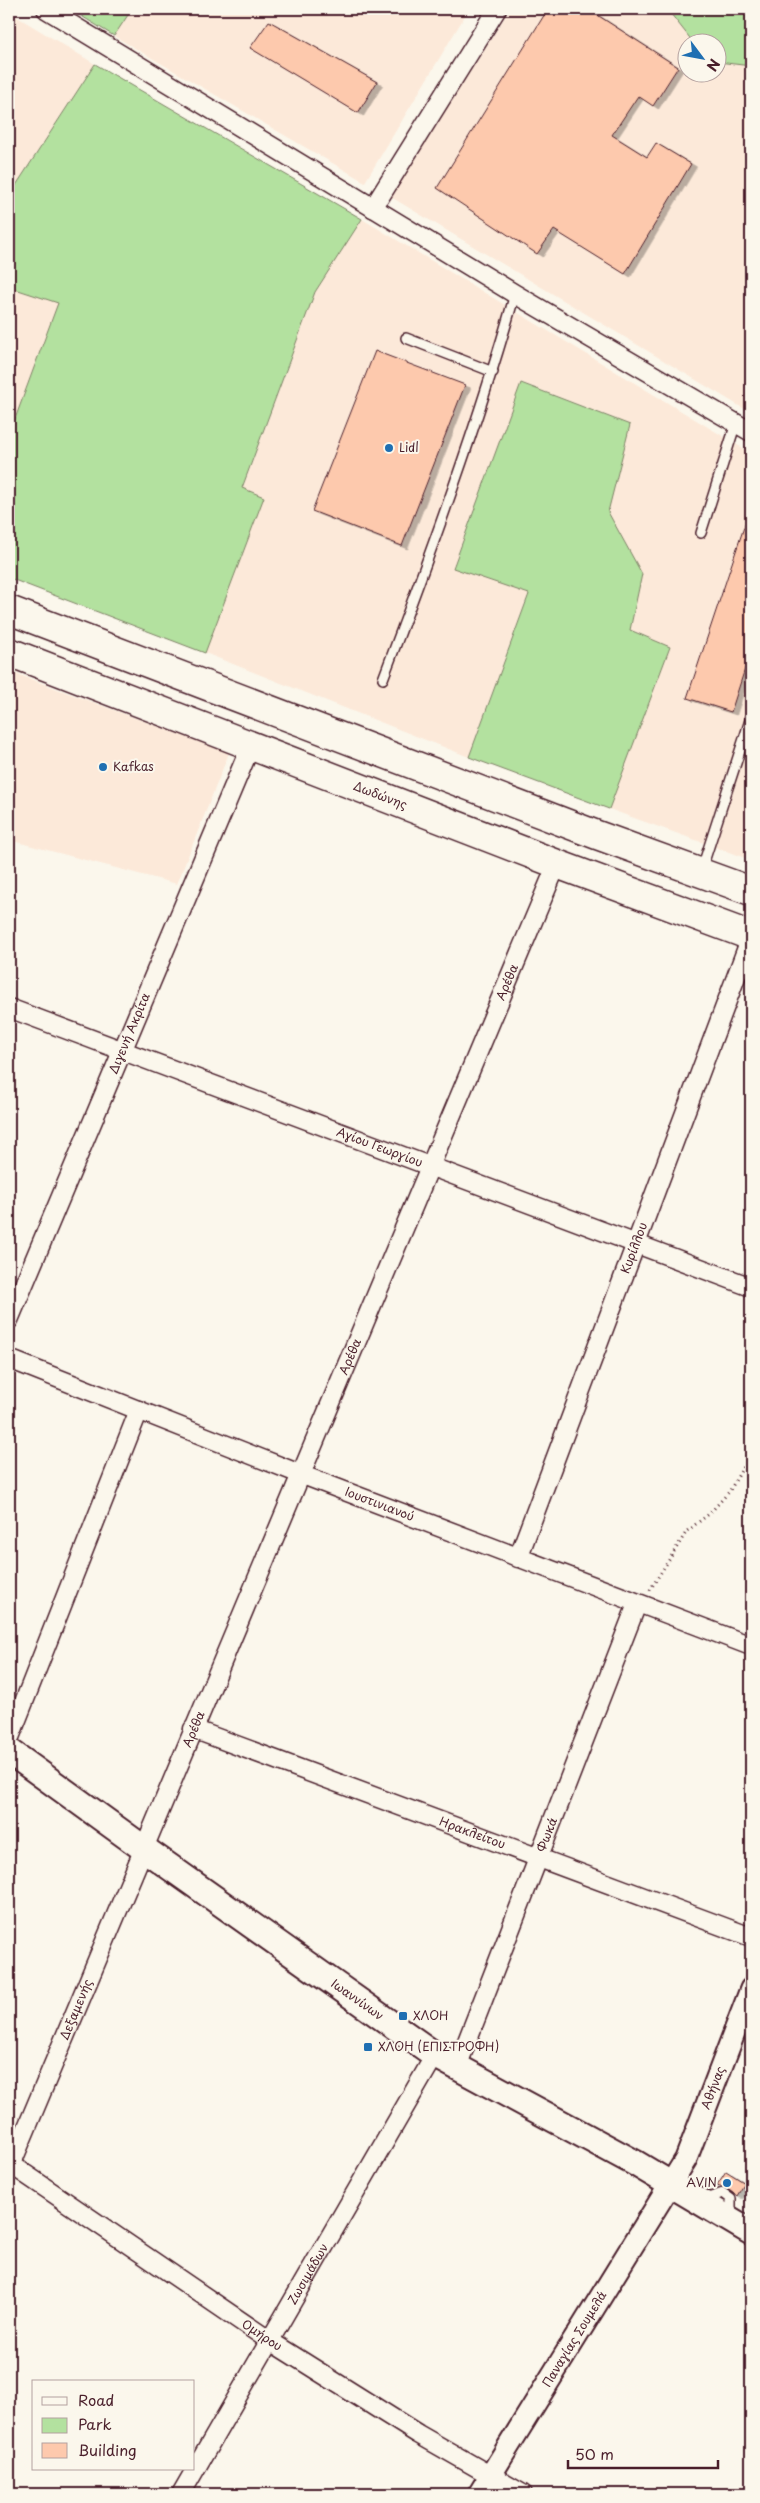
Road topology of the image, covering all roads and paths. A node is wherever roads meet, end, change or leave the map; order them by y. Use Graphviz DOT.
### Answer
graph roads {
  1 [pos="46,9"];
  2 [pos="497,9"];
  3 [pos="373,208"];
  4 [pos="515,294"];
  5 [pos="406,338"];
  6 [pos="493,372"];
  7 [pos="736,423"];
  8 [pos="751,432"];
  9 [pos="701,533"];
  10 [pos="9,610"];
  11 [pos="9,652"];
  12 [pos="383,679"];
  13 [pos="751,717"];
  14 [pos="251,745"];
  15 [pos="557,864"];
  16 [pos="701,873"];
  17 [pos="751,891"];
  18 [pos="751,936"];
  19 [pos="9,1008"];
  20 [pos="122,1050"];
  21 [pos="430,1166"];
  22 [pos="636,1244"];
  23 [pos="751,1287"];
  24 [pos="9,1320"];
  25 [pos="9,1359"];
  26 [pos="139,1410"];
  27 [pos="751,1453"];
  28 [pos="300,1474"];
  29 [pos="518,1558"];
  30 [pos="637,1604"];
  31 [pos="751,1646"];
  32 [pos="193,1729"];
  33 [pos="9,1740"];
  34 [pos="9,1751"];
  35 [pos="143,1848"];
  36 [pos="540,1858"];
  37 [pos="751,1936"];
  38 [pos="751,1990"];
  39 [pos="435,2055"];
  40 [pos="457,2067"];
  41 [pos="10,2166"];
  42 [pos="672,2184"];
  43 [pos="741,2226"];
  44 [pos="270,2341"];
  45 [pos="195,2470"];
  46 [pos="195,2470"];
  47 [pos="491,2475"];
  48 [pos="181,2494"];
  49 [pos="479,2494"];
  50 [pos="523,2494"];
  1 -- 3 [label="street"];
  2 -- 3 [label="street"];
  3 -- 4 [label="street"];
  4 -- 6 [label="lane"];
  4 -- 7 [label="street"];
  5 -- 6 [label="lane"];
  6 -- 12 [label="lane"];
  7 -- 8 [label="street"];
  7 -- 9 [label="lane"];
  10 -- 16 [label="main road"];
  11 -- 14 [label="main road, Δωδώνης"];
  13 -- 16 [label="lane"];
  14 -- 15 [label="main road, Δωδώνης"];
  14 -- 20 [label="street, Διγενή Ακρίτα"];
  15 -- 18 [label="main road, Δωδώνης"];
  15 -- 21 [label="street, Αρέθα"];
  16 -- 17 [label="main road"];
  18 -- 22 [label="street, Κυρίλλου"];
  19 -- 20 [label="street, Αγίου Γεωργίου"];
  20 -- 21 [label="street, Αγίου Γεωργίου"];
  20 -- 24 [label="street, Διγενή Ακρίτα"];
  21 -- 22 [label="street, Αγίου Γεωργίου"];
  21 -- 28 [label="street, Αρέθα"];
  22 -- 23 [label="street, Αγίου Γεωργίου"];
  22 -- 29 [label="street, Κυρίλλου"];
  25 -- 26 [label="street, Ιουστινιανού"];
  26 -- 28 [label="street, Ιουστινιανού"];
  26 -- 33 [label="street"];
  27 -- 30 [label="path"];
  28 -- 29 [label="street, Ιουστινιανού"];
  28 -- 32 [label="street, Αρέθα"];
  29 -- 30 [label="street, Ιουστινιανού"];
  30 -- 31 [label="street, Ιουστινιανού"];
  30 -- 36 [label="street, Φωκά"];
  32 -- 35 [label="street, Αρέθα"];
  32 -- 36 [label="street, Ηρακλείτου"];
  34 -- 35 [label="main road, Ιωαννίνων"];
  35 -- 39 [label="main road, Ιωαννίνων"];
  35 -- 41 [label="street, Δεξαμενής"];
  36 -- 37 [label="street, Ηρακλείτου"];
  36 -- 40 [label="street, Φωκά"];
  38 -- 42 [label="street, Αθήνας"];
  39 -- 40 [label="main road, Ιωαννίνων"];
  39 -- 44 [label="street, Ζωσιμάδων"];
  40 -- 42 [label="main road, Ιωαννίνων"];
  41 -- 44 [label="street, Ομήρου"];
  42 -- 43 [label="main road, Ιωαννίνων"];
  42 -- 47 [label="street, Παναγίας Σουμελά"];
  44 -- 46 [label="street, Ζωσιμάδων"];
  44 -- 47 [label="street, Ομήρου"];
  45 -- 48 [label="street, Ζωσιμάδων"];
  47 -- 49 [label="street, Παναγίας Σουμελά"];
  47 -- 50 [label="street, Ομήρου"];
}
